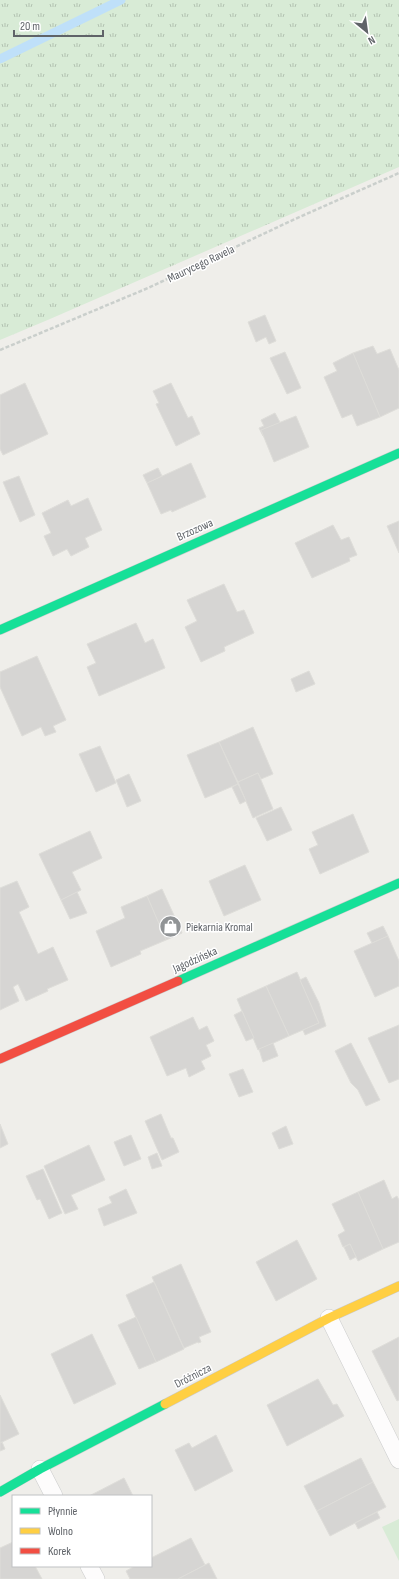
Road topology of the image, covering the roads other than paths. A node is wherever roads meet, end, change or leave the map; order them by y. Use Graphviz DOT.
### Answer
graph roads {
  1 [pos="399,453"];
  2 [pos="0,630"];
  3 [pos="399,883"];
  4 [pos="0,1059"];
  5 [pos="399,1286"];
  6 [pos="329,1318"];
  7 [pos="399,1460"];
  8 [pos="40,1469"];
  9 [pos="0,1492"];
  10 [pos="53,1495"];
  11 [pos="90,1567"];
  12 [pos="96,1579"];
  1 -- 2 [label="street, Brzozowa"];
  3 -- 4 [label="street, Jagodzińska"];
  5 -- 6 [label="street, Dróżnicza"];
  6 -- 7 [label="lane"];
  6 -- 8 [label="street, Dróżnicza"];
  8 -- 9 [label="street, Dróżnicza"];
  8 -- 10 [label="lane"];
  11 -- 12 [label="lane"];
}
